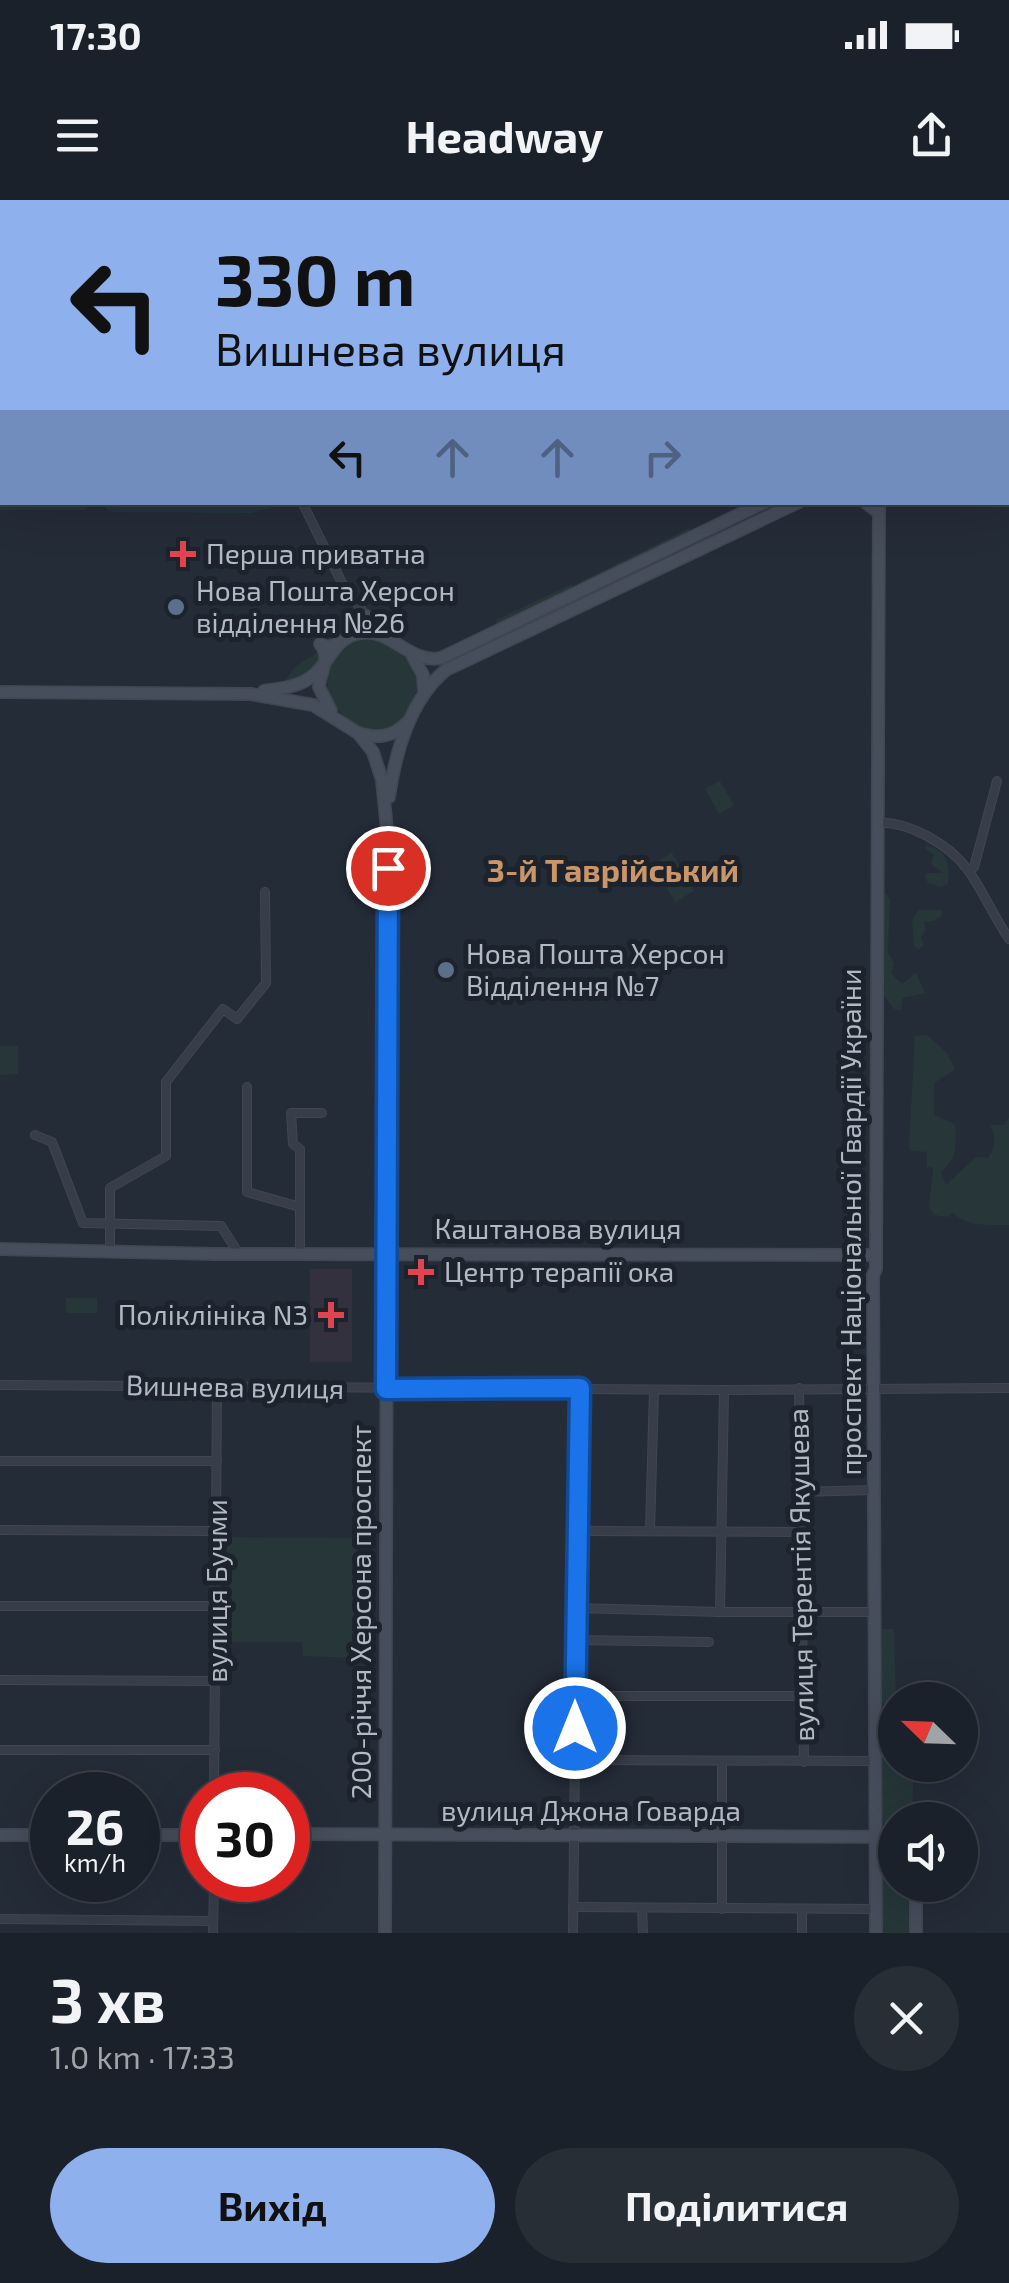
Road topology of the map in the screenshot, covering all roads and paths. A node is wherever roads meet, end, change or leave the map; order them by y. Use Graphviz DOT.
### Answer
graph roads {
  1 [pos="303,505"];
  2 [pos="759,505"];
  3 [pos="785,505"];
  4 [pos="792,505"];
  5 [pos="877,506"];
  6 [pos="770,516"];
  7 [pos="637,564"];
  8 [pos="578,608"];
  9 [pos="366,616"];
  10 [pos="513,625"];
  11 [pos="362,632"];
  12 [pos="389,640"];
  13 [pos="411,654"];
  14 [pos="326,660"];
  15 [pos="444,664"];
  16 [pos="0,692"];
  17 [pos="250,694"];
  18 [pos="422,702"];
  19 [pos="333,715"];
  20 [pos="414,716"];
  21 [pos="358,732"];
  22 [pos="997,781"];
  23 [pos="387,811"];
  24 [pos="877,822"];
  25 [pos="969,871"];
  26 [pos="264,892"];
  27 [pos="1009,940"];
  28 [pos="247,1086"];
  29 [pos="322,1113"];
  30 [pos="34,1135"];
  31 [pos="300,1208"];
  32 [pos="110,1224"];
  33 [pos="0,1249"];
  34 [pos="110,1252"];
  35 [pos="387,1252"];
  36 [pos="239,1254"];
  37 [pos="300,1254"];
  38 [pos="876,1255"];
  39 [pos="0,1385"];
  40 [pos="217,1387"];
  41 [pos="580,1388"];
  42 [pos="799,1388"];
  43 [pos="874,1388"];
  44 [pos="1009,1388"];
  45 [pos="386,1389"];
  46 [pos="654,1390"];
  47 [pos="724,1390"];
  48 [pos="0,1461"];
  49 [pos="217,1461"];
  50 [pos="874,1490"];
  51 [pos="799,1492"];
  52 [pos="0,1530"];
  53 [pos="650,1530"];
  54 [pos="218,1532"];
  55 [pos="578,1532"];
  56 [pos="722,1532"];
  57 [pos="799,1532"];
  58 [pos="0,1606"];
  59 [pos="217,1606"];
  60 [pos="577,1608"];
  61 [pos="720,1612"];
  62 [pos="800,1612"];
  63 [pos="874,1612"];
  64 [pos="576,1640"];
  65 [pos="709,1642"];
  66 [pos="0,1680"];
  67 [pos="216,1682"];
  68 [pos="575,1696"];
  69 [pos="803,1696"];
  70 [pos="0,1750"];
  71 [pos="215,1750"];
  72 [pos="575,1760"];
  73 [pos="877,1761"];
  74 [pos="722,1762"];
  75 [pos="804,1762"];
  76 [pos="215,1772"];
  77 [pos="310,1834"];
  78 [pos="0,1835"];
  79 [pos="30,1835"];
  80 [pos="386,1835"];
  81 [pos="573,1835"];
  82 [pos="722,1836"];
  83 [pos="876,1837"];
  84 [pos="213,1902"];
  85 [pos="916,1902"];
  86 [pos="573,1907"];
  87 [pos="642,1908"];
  88 [pos="722,1909"];
  89 [pos="802,1909"];
  90 [pos="876,1909"];
  91 [pos="0,1919"];
  92 [pos="213,1921"];
  93 [pos="213,1933"];
  94 [pos="385,1933"];
  95 [pos="573,1933"];
  96 [pos="643,1933"];
  97 [pos="802,1933"];
  98 [pos="876,1933"];
  99 [pos="916,1933"];
  1 -- 9 [label="street"];
  2 -- 7 [label="street"];
  3 -- 6 [label="street"];
  4 -- 6 [label="street"];
  5 -- 24 [label="street, проспект Національної Гвардії України"];
  6 -- 8 [label="street"];
  7 -- 8 [label="street"];
  7 -- 10 [label="street"];
  8 -- 10 [label="street"];
  8 -- 15 [label="street"];
  9 -- 11 [label="street"];
  9 -- 12 [label="street"];
  10 -- 15 [label="street"];
  11 -- 12 [label="street"];
  11 -- 14 [label="street"];
  12 -- 13 [label="street"];
  13 -- 15 [label="street"];
  13 -- 18 [label="street"];
  14 -- 17 [label="street"];
  14 -- 19 [label="street"];
  15 -- 18 [label="street"];
  16 -- 17 [label="street"];
  17 -- 19 [label="street"];
  18 -- 20 [label="street"];
  19 -- 21 [label="street"];
  20 -- 21 [label="street"];
  20 -- 23 [label="street"];
  21 -- 23 [label="street"];
  22 -- 25 [label="street"];
  23 -- 35 [label="street, 200-річчя Херсона проспект"];
  24 -- 25 [label="street"];
  24 -- 38 [label="street, проспект Національної Гвардії України"];
  25 -- 27 [label="street"];
  26 -- 32 [label="street"];
  28 -- 31 [label="street"];
  29 -- 31 [label="street"];
  30 -- 32 [label="street"];
  31 -- 37 [label="street"];
  32 -- 34 [label="street"];
  32 -- 36 [label="street"];
  33 -- 34 [label="street, Каштанова вулиця"];
  34 -- 36 [label="street, Каштанова вулиця"];
  35 -- 37 [label="street, Каштанова вулиця"];
  35 -- 38 [label="street, Каштанова вулиця"];
  35 -- 45 [label="street, 200-річчя Херсона проспект"];
  36 -- 37 [label="street, Каштанова вулиця"];
  38 -- 43 [label="street, проспект Національної Гвардії України"];
  39 -- 40 [label="street, Вишнева вулиця"];
  40 -- 45 [label="street, Вишнева вулиця"];
  40 -- 49 [label="street, вулиця Бучми"];
  41 -- 45 [label="street, Вишнева вулиця"];
  41 -- 46 [label="street, Вишнева вулиця"];
  41 -- 55 [label="street"];
  42 -- 43 [label="street, Вишнева вулиця"];
  42 -- 47 [label="street, Вишнева вулиця"];
  42 -- 51 [label="street, вулиця Терентія Якушева"];
  43 -- 44 [label="street, Вишнева вулиця"];
  43 -- 50 [label="street, проспект Національної Гвардії України"];
  45 -- 80 [label="street, 200-річчя Херсона проспект"];
  46 -- 47 [label="street, Вишнева вулиця"];
  46 -- 53 [label="street"];
  47 -- 56 [label="street"];
  48 -- 49 [label="street"];
  49 -- 54 [label="street, вулиця Бучми"];
  50 -- 51 [label="street"];
  50 -- 63 [label="street, проспект Національної Гвардії України"];
  51 -- 57 [label="street, вулиця Терентія Якушева"];
  52 -- 54 [label="street"];
  53 -- 55 [label="street"];
  53 -- 56 [label="street"];
  54 -- 59 [label="street, вулиця Бучми"];
  55 -- 60 [label="street"];
  56 -- 57 [label="street"];
  56 -- 61 [label="street"];
  57 -- 62 [label="street, вулиця Терентія Якушева"];
  58 -- 59 [label="street"];
  59 -- 67 [label="street, вулиця Бучми"];
  60 -- 61 [label="street"];
  60 -- 64 [label="street"];
  61 -- 62 [label="street"];
  62 -- 63 [label="street"];
  62 -- 69 [label="street, вулиця Терентія Якушева"];
  63 -- 73 [label="street, проспект Національної Гвардії України"];
  64 -- 65 [label="street"];
  64 -- 68 [label="street"];
  66 -- 67 [label="street"];
  67 -- 71 [label="street, вулиця Бучми"];
  68 -- 69 [label="street"];
  68 -- 72 [label="street"];
  69 -- 75 [label="street, вулиця Терентія Якушева"];
  70 -- 71 [label="street"];
  71 -- 76 [label="street, вулиця Бучми"];
  72 -- 74 [label="street"];
  72 -- 81 [label="street"];
  73 -- 75 [label="street"];
  73 -- 83 [label="street, проспект Національної Гвардії України"];
  74 -- 75 [label="street"];
  74 -- 82 [label="street"];
  77 -- 80 [label="street, вулиця Джона Говарда"];
  78 -- 79 [label="street"];
  80 -- 81 [label="street, вулиця Джона Говарда"];
  80 -- 94 [label="street, 200-річчя Херсона проспект"];
  81 -- 82 [label="street, вулиця Джона Говарда"];
  81 -- 86 [label="street"];
  82 -- 83 [label="street, вулиця Джона Говарда"];
  82 -- 88 [label="street"];
  83 -- 90 [label="street, проспект Національної Гвардії України"];
  84 -- 92 [label="street"];
  85 -- 99 [label="street"];
  86 -- 87 [label="street"];
  86 -- 95 [label="street"];
  87 -- 88 [label="street"];
  87 -- 96 [label="street"];
  88 -- 89 [label="street"];
  89 -- 90 [label="street"];
  89 -- 97 [label="street"];
  90 -- 98 [label="street, проспект Національної Гвардії України"];
  91 -- 92 [label="street"];
  92 -- 93 [label="street"];
}
